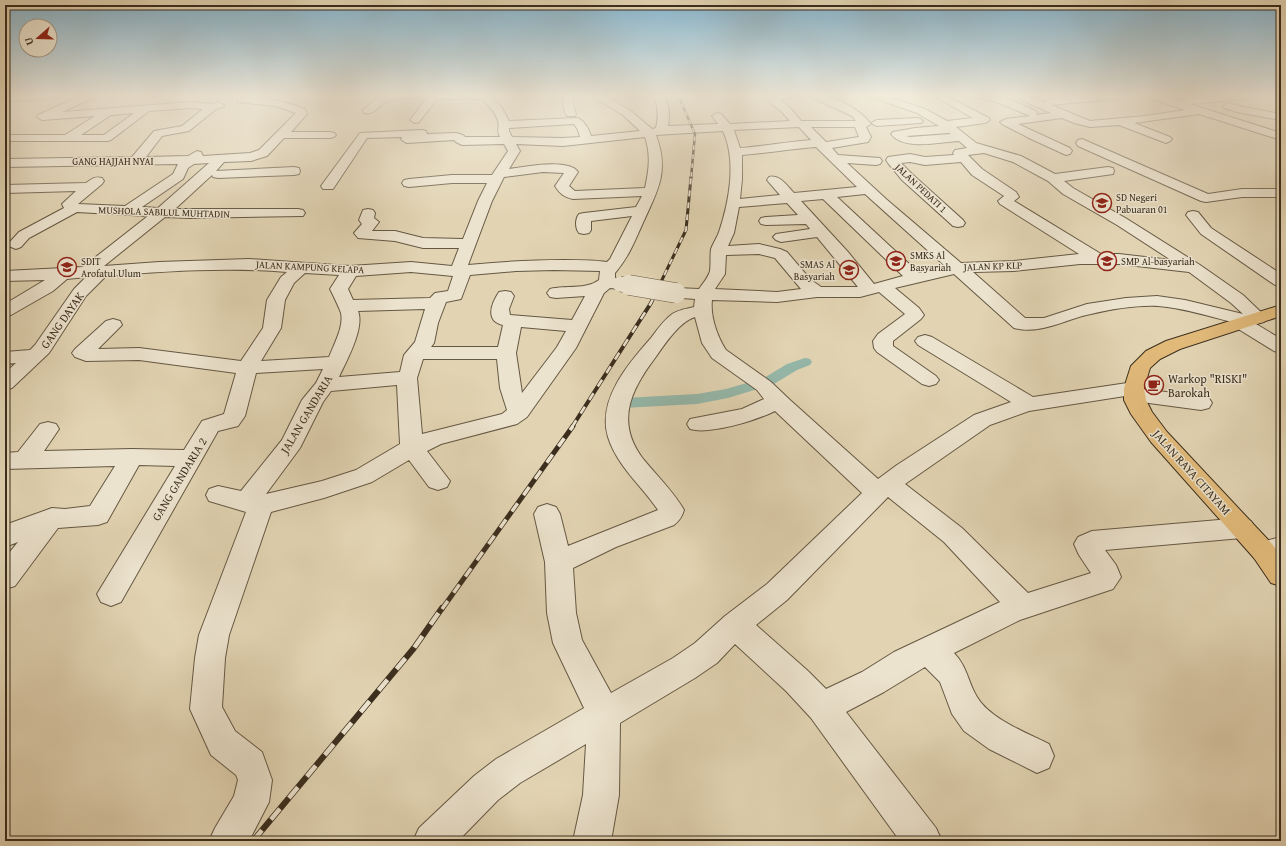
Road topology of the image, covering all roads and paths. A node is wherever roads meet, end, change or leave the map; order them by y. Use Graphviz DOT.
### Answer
graph roads {
  1 [pos="74,134"];
  2 [pos="112,134"];
  3 [pos="157,134"];
  4 [pos="358,134"];
  5 [pos="393,134"];
  6 [pos="493,134"];
  7 [pos="506,134"];
  8 [pos="515,134"];
  9 [pos="585,134"];
  10 [pos="631,134"];
  11 [pos="656,134"];
  12 [pos="730,134"];
  13 [pos="810,134"];
  14 [pos="864,134"];
  15 [pos="957,134"];
  16 [pos="1029,134"];
  17 [pos="1095,134"];
  18 [pos="1103,134"];
  19 [pos="1157,134"];
  20 [pos="282,135"];
  21 [pos="330,135"];
  22 [pos="5,138"];
  23 [pos="107,138"];
  24 [pos="68,139"];
  25 [pos="586,139"];
  26 [pos="1166,139"];
  27 [pos="51,142"];
  28 [pos="1108,142"];
  29 [pos="1082,143"];
  30 [pos="112,149"];
  31 [pos="825,149"];
  32 [pos="144,150"];
  33 [pos="985,150"];
  34 [pos="1066,151"];
  35 [pos="736,152"];
  36 [pos="790,152"];
  37 [pos="217,154"];
  38 [pos="187,156"];
  39 [pos="90,157"];
  40 [pos="523,157"];
  41 [pos="964,158"];
  42 [pos="564,160"];
  43 [pos="135,161"];
  44 [pos="876,161"];
  45 [pos="5,162"];
  46 [pos="20,162"];
  47 [pos="1031,165"];
  48 [pos="1108,170"];
  49 [pos="294,172"];
  50 [pos="67,174"];
  51 [pos="498,176"];
  52 [pos="5,177"];
  53 [pos="202,178"];
  54 [pos="1053,178"];
  55 [pos="277,180"];
  56 [pos="774,180"];
  57 [pos="409,183"];
  58 [pos="328,186"];
  59 [pos="45,188"];
  60 [pos="5,189"];
  61 [pos="868,190"];
  62 [pos="651,192"];
  63 [pos="1281,193"];
  64 [pos="826,194"];
  65 [pos="790,198"];
  66 [pos="115,200"];
  67 [pos="73,204"];
  68 [pos="732,204"];
  69 [pos="129,210"];
  70 [pos="641,211"];
  71 [pos="163,212"];
  72 [pos="298,213"];
  73 [pos="368,213"];
  74 [pos="1193,215"];
  75 [pos="810,219"];
  76 [pos="766,221"];
  77 [pos="958,223"];
  78 [pos="584,230"];
  79 [pos="820,232"];
  80 [pos="781,236"];
  81 [pos="16,244"];
  82 [pos="469,244"];
  83 [pos="719,251"];
  84 [pos="1096,258"];
  85 [pos="300,268"];
  86 [pos="958,268"];
  87 [pos="1194,268"];
  88 [pos="95,271"];
  89 [pos="350,271"];
  90 [pos="461,271"];
  91 [pos="62,274"];
  92 [pos="5,276"];
  93 [pos="915,278"];
  94 [pos="609,281"];
  95 [pos="1281,281"];
  96 [pos="876,288"];
  97 [pos="817,292"];
  98 [pos="556,293"];
  99 [pos="505,296"];
  100 [pos="703,302"];
  101 [pos="437,303"];
  102 [pos="347,306"];
  103 [pos="1281,310"];
  104 [pos="5,311"];
  105 [pos="1249,320"];
  106 [pos="513,321"];
  107 [pos="113,325"];
  108 [pos="579,326"];
  109 [pos="925,341"];
  110 [pos="1281,347"];
  111 [pos="415,353"];
  112 [pos="506,353"];
  113 [pos="36,355"];
  114 [pos="5,358"];
  115 [pos="336,362"];
  116 [pos="247,368"];
  117 [pos="407,378"];
  118 [pos="929,380"];
  119 [pos="5,384"];
  120 [pos="325,385"];
  121 [pos="765,388"];
  122 [pos="1134,391"];
  123 [pos="1201,402"];
  124 [pos="1029,404"];
  125 [pos="518,412"];
  126 [pos="698,424"];
  127 [pos="48,429"];
  128 [pos="412,448"];
  129 [pos="132,457"];
  130 [pos="191,458"];
  131 [pos="15,461"];
  132 [pos="438,480"];
  133 [pos="882,488"];
  134 [pos="218,495"];
  135 [pos="254,504"];
  136 [pos="547,514"];
  137 [pos="52,518"];
  138 [pos="1242,528"];
  139 [pos="10,532"];
  140 [pos="1272,549"];
  141 [pos="558,562"];
  142 [pos="1281,575"];
  143 [pos="5,578"];
  144 [pos="111,594"];
  145 [pos="1022,607"];
  146 [pos="735,625"];
  147 [pos="928,651"];
  148 [pos="822,707"];
  149 [pos="604,714"];
  150 [pos="1037,756"];
  151 [pos="228,841"];
  152 [pos="432,841"];
  153 [pos="592,841"];
  154 [pos="923,841"];
  1 -- 24 [label="street"];
  2 -- 23 [label="street"];
  3 -- 32 [label="street"];
  4 -- 58 [label="street"];
  5 -- 6 [label="street"];
  7 -- 40 [label="street"];
  8 -- 25 [label="street"];
  9 -- 25 [label="street"];
  10 -- 25 [label="street"];
  11 -- 62 [label="street"];
  12 -- 35 [label="street"];
  13 -- 31 [label="street"];
  14 -- 31 [label="street"];
  15 -- 33 [label="street"];
  16 -- 34 [label="street"];
  17 -- 29 [label="street"];
  18 -- 28 [label="street"];
  19 -- 26 [label="street"];
  20 -- 21 [label="street"];
  20 -- 37 [label="street"];
  22 -- 27 [label="street"];
  23 -- 24 [label="street"];
  23 -- 39 [label="street"];
  24 -- 27 [label="street"];
  27 -- 45 [label="street"];
  27 -- 46 [label="street"];
  29 -- 34 [label="street"];
  29 -- 63 [label="street"];
  30 -- 39 [label="street"];
  31 -- 35 [label="street"];
  31 -- 36 [label="street"];
  31 -- 44 [label="street"];
  31 -- 61 [label="street"];
  32 -- 38 [label="street"];
  32 -- 43 [label="street"];
  33 -- 41 [label="street"];
  33 -- 47 [label="street"];
  34 -- 47 [label="street"];
  35 -- 68 [label="street"];
  37 -- 38 [label="street"];
  37 -- 53 [label="street, GANG DAYAK"];
  38 -- 43 [label="street, GANG HAJJAH NYAI"];
  38 -- 69 [label="street"];
  39 -- 43 [label="street, GANG HAJJAH NYAI"];
  39 -- 46 [label="street, GANG HAJJAH NYAI"];
  39 -- 50 [label="street"];
  40 -- 42 [label="street"];
  40 -- 51 [label="street"];
  41 -- 77 [label="street, JALAN PEDATI 1"];
  41 -- 84 [label="street"];
  45 -- 46 [label="street, GANG HAJJAH NYAI"];
  47 -- 54 [label="street"];
  48 -- 54 [label="street"];
  49 -- 53 [label="street"];
  50 -- 52 [label="street"];
  50 -- 59 [label="street"];
  51 -- 57 [label="street"];
  51 -- 62 [label="street"];
  51 -- 82 [label="street"];
  53 -- 55 [label="street"];
  53 -- 71 [label="street, GANG DAYAK"];
  54 -- 87 [label="street"];
  56 -- 65 [label="street"];
  59 -- 60 [label="street"];
  59 -- 67 [label="street"];
  61 -- 64 [label="street"];
  61 -- 86 [label="street"];
  62 -- 70 [label="street"];
  64 -- 65 [label="street"];
  64 -- 93 [label="street"];
  65 -- 68 [label="street"];
  65 -- 75 [label="street"];
  66 -- 67 [label="street"];
  67 -- 69 [label="street, MUSHOLA SABILUL MUHTADIN"];
  67 -- 81 [label="street"];
  68 -- 83 [label="street"];
  69 -- 71 [label="street, MUSHOLA SABILUL MUHTADIN"];
  70 -- 78 [label="street"];
  70 -- 94 [label="street"];
  71 -- 72 [label="street, MUSHOLA SABILUL MUHTADIN"];
  71 -- 88 [label="street, GANG DAYAK"];
  73 -- 82 [label="street"];
  74 -- 95 [label="street"];
  75 -- 76 [label="street"];
  75 -- 79 [label="street"];
  79 -- 80 [label="street"];
  79 -- 96 [label="street"];
  82 -- 90 [label="street"];
  83 -- 97 [label="street"];
  83 -- 100 [label="street"];
  84 -- 86 [label="street, JALAN KP KLP"];
  84 -- 87 [label="street, JALAN KP KLP"];
  85 -- 88 [label="street, JALAN KAMPUNG KELAPA"];
  85 -- 89 [label="street, JALAN KAMPUNG KELAPA"];
  85 -- 116 [label="street, GANG GANDARIA 2"];
  86 -- 93 [label="street, JALAN KP KLP"];
  86 -- 105 [label="street"];
  87 -- 105 [label="street"];
  88 -- 91 [label="street, JALAN KAMPUNG KELAPA"];
  88 -- 113 [label="street, GANG DAYAK"];
  89 -- 90 [label="street, JALAN KAMPUNG KELAPA"];
  89 -- 102 [label="street, JALAN GANDARIA"];
  90 -- 94 [label="street, JALAN KAMPUNG KELAPA"];
  90 -- 101 [label="street"];
  91 -- 92 [label="street, JALAN KAMPUNG KELAPA"];
  91 -- 104 [label="street"];
  93 -- 96 [label="street, JALAN KP KLP"];
  94 -- 98 [label="street"];
  94 -- 100 [label="street, bridge"];
  94 -- 108 [label="street"];
  96 -- 97 [label="street, JALAN KP KLP"];
  96 -- 118 [label="street"];
  97 -- 100 [label="street, JALAN KP KLP"];
  99 -- 106 [label="street"];
  100 -- 121 [label="street"];
  100 -- 141 [label="street"];
  101 -- 102 [label="street"];
  101 -- 111 [label="street"];
  102 -- 115 [label="street, JALAN GANDARIA"];
  103 -- 105 [label="main road"];
  105 -- 110 [label="street"];
  105 -- 122 [label="main road"];
  106 -- 108 [label="street"];
  106 -- 112 [label="street"];
  107 -- 116 [label="street"];
  108 -- 125 [label="street"];
  109 -- 124 [label="street"];
  111 -- 112 [label="street"];
  111 -- 117 [label="street"];
  112 -- 125 [label="street"];
  113 -- 114 [label="street"];
  113 -- 119 [label="street, GANG DAYAK"];
  115 -- 116 [label="street"];
  115 -- 120 [label="street, JALAN GANDARIA"];
  116 -- 130 [label="street, GANG GANDARIA 2"];
  117 -- 120 [label="street"];
  117 -- 128 [label="street"];
  120 -- 135 [label="street, JALAN GANDARIA"];
  121 -- 126 [label="street"];
  121 -- 133 [label="street"];
  122 -- 123 [label="street"];
  122 -- 124 [label="street"];
  122 -- 138 [label="main road, JALAN RAYA CITAYAM"];
  124 -- 133 [label="street"];
  125 -- 128 [label="street"];
  127 -- 131 [label="street"];
  128 -- 132 [label="street"];
  128 -- 135 [label="street"];
  129 -- 130 [label="street"];
  129 -- 131 [label="street"];
  129 -- 137 [label="street"];
  130 -- 144 [label="street, GANG GANDARIA 2"];
  133 -- 145 [label="street"];
  133 -- 146 [label="street"];
  134 -- 135 [label="street"];
  135 -- 151 [label="street, JALAN GANDARIA"];
  136 -- 141 [label="street"];
  137 -- 139 [label="street"];
  137 -- 143 [label="street"];
  138 -- 140 [label="main road, JALAN RAYA CITAYAM"];
  138 -- 145 [label="street"];
  140 -- 142 [label="main road, JALAN RAYA CITAYAM"];
  141 -- 149 [label="street"];
  145 -- 147 [label="street"];
  146 -- 148 [label="street"];
  146 -- 149 [label="street"];
  147 -- 148 [label="street"];
  147 -- 150 [label="street"];
  148 -- 154 [label="street"];
  149 -- 152 [label="street"];
  149 -- 153 [label="street"];
}
